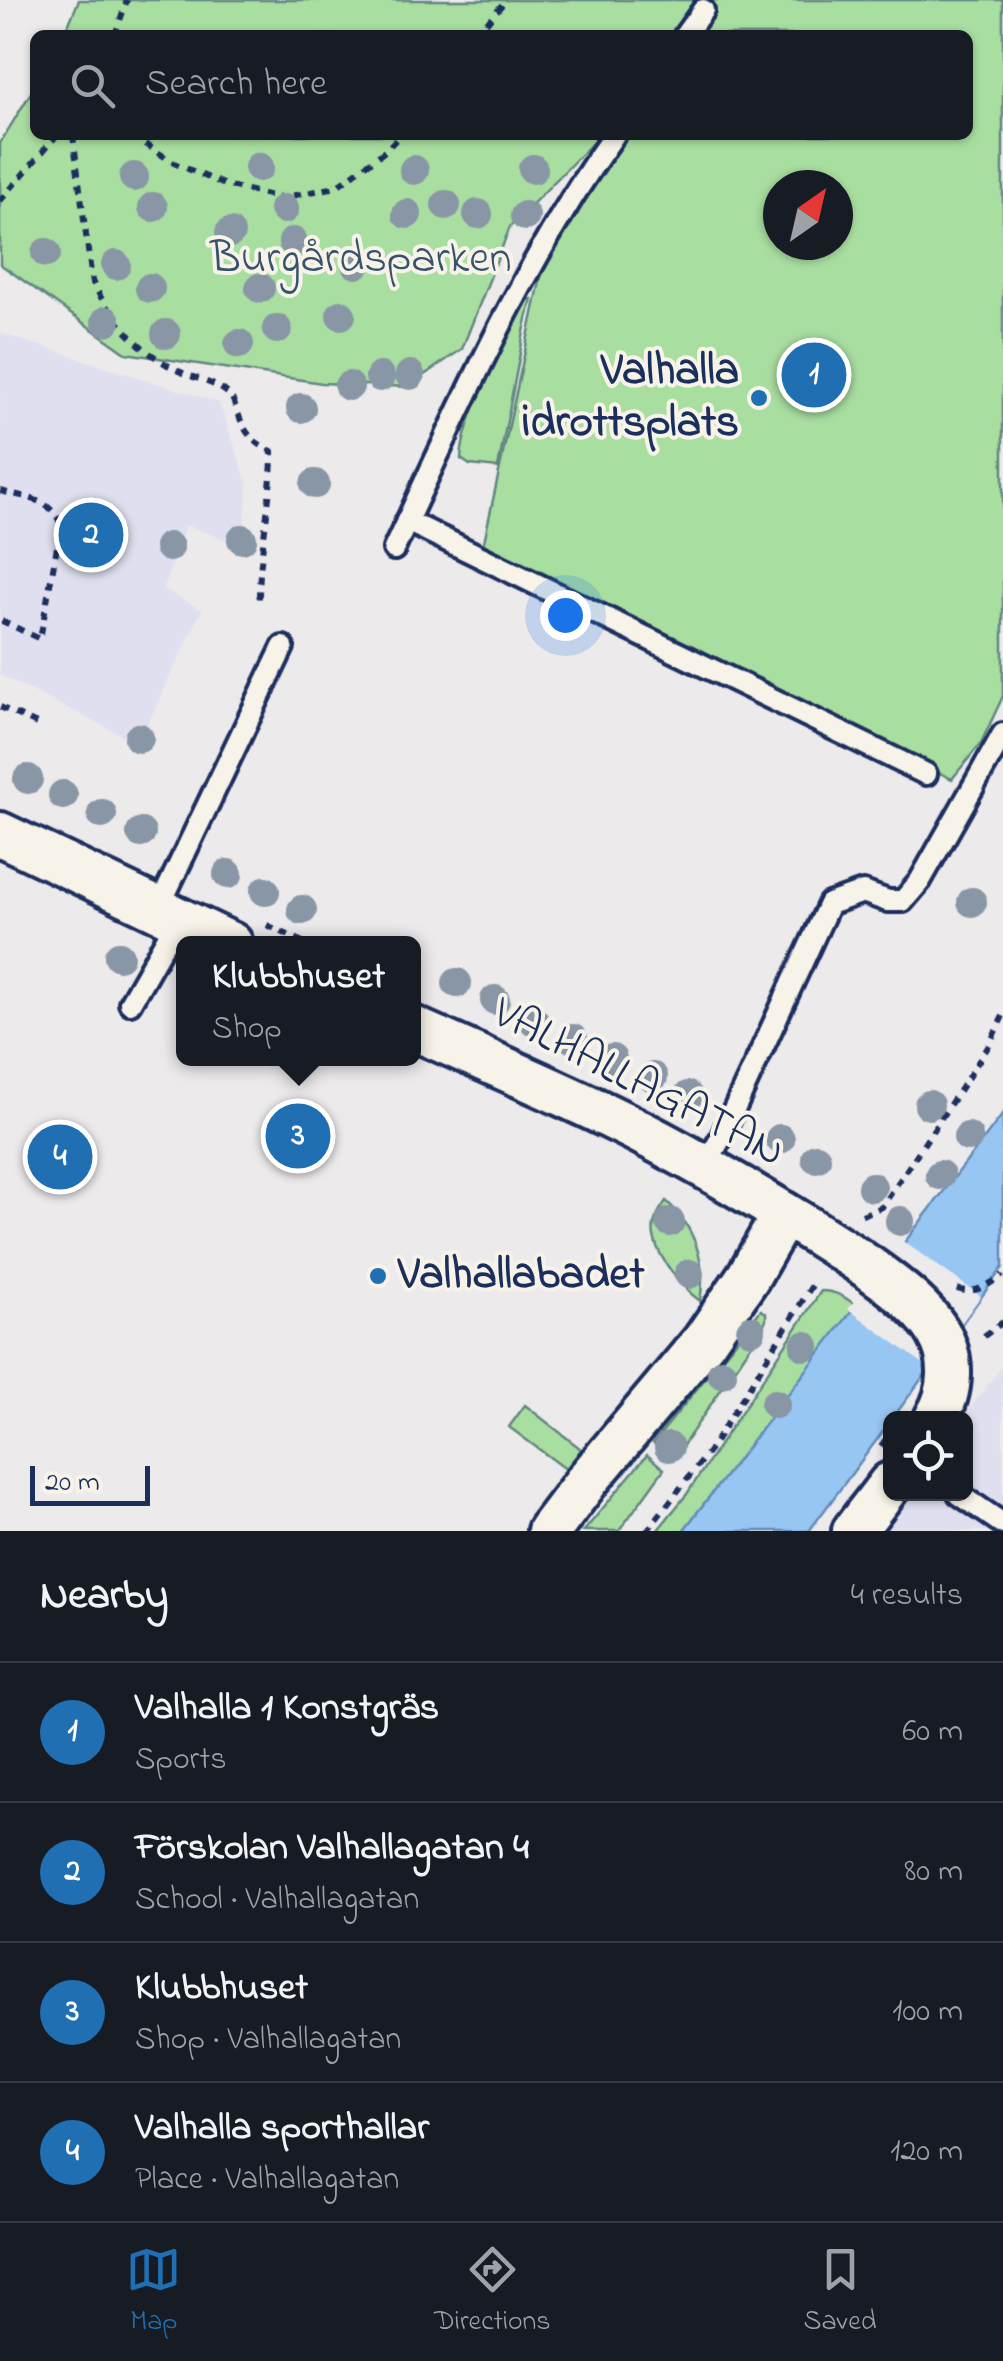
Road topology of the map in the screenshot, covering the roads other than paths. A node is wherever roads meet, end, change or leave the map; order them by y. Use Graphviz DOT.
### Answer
graph roads {
  1 [pos="703,10"];
  2 [pos="689,30"];
  3 [pos="610,140"];
  4 [pos="407,521"];
  5 [pos="394,549"];
  6 [pos="283,647"];
  7 [pos="1003,734"];
  8 [pos="926,774"];
  9 [pos="0,834"];
  10 [pos="168,914"];
  11 [pos="213,936"];
  12 [pos="130,1003"];
  13 [pos="421,1032"];
  14 [pos="704,1167"];
  15 [pos="784,1214"];
  16 [pos="938,1411"];
  17 [pos="883,1493"];
  18 [pos="969,1501"];
  19 [pos="1003,1524"];
  20 [pos="549,1531"];
  21 [pos="854,1531"];
  1 -- 2 [label="lane"];
  3 -- 4 [label="lane"];
  4 -- 5 [label="lane"];
  4 -- 8 [label="lane"];
  6 -- 10 [label="lane"];
  7 -- 14 [label="lane"];
  9 -- 10 [label="street"];
  10 -- 11 [label="street"];
  10 -- 12 [label="lane"];
  13 -- 14 [label="street, VALHALLAGATAN"];
  14 -- 15 [label="street, VALHALLAGATAN"];
  15 -- 16 [label="street"];
  15 -- 20 [label="street, VALHALLAGATAN"];
  17 -- 21 [label="street"];
  18 -- 19 [label="lane"];
}
